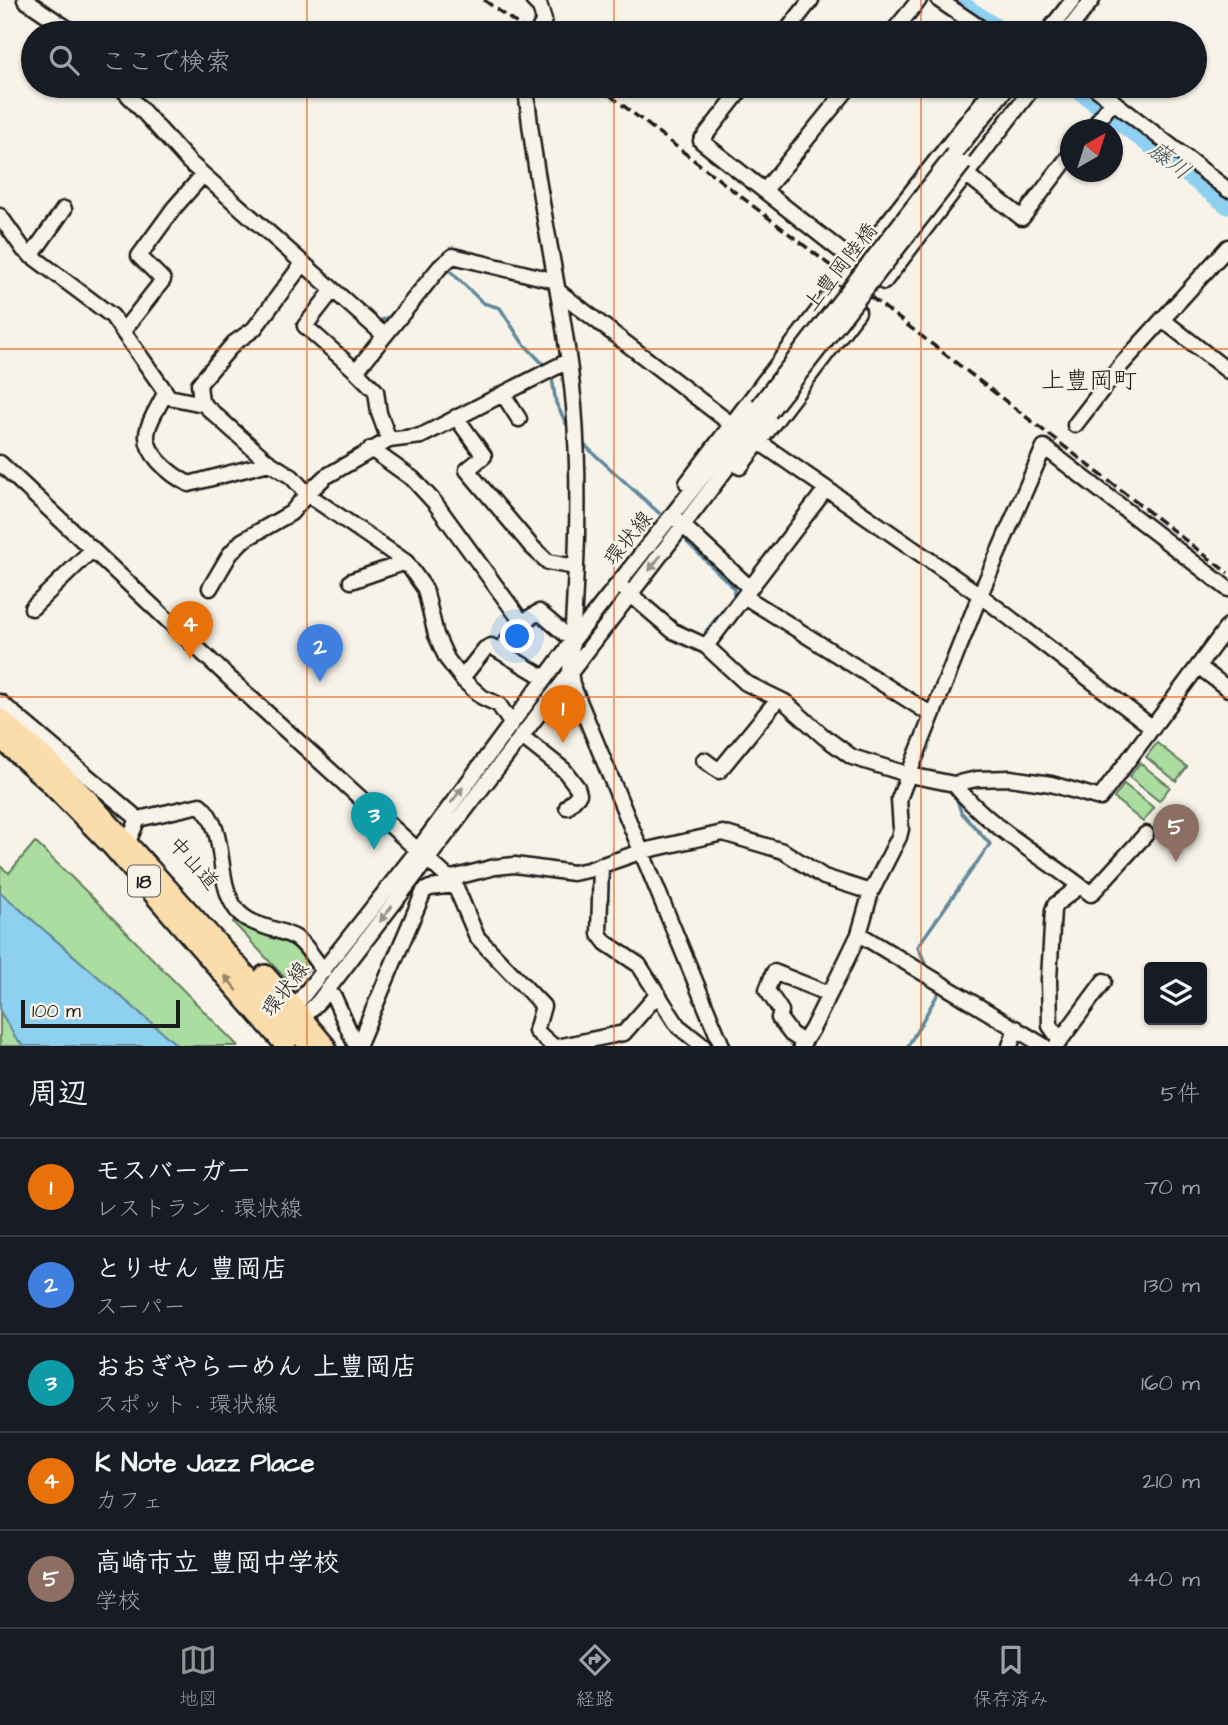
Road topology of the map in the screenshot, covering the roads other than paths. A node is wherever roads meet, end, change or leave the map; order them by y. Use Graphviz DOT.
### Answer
graph roads {
  1 [pos="25,0"];
  2 [pos="533,0"];
  3 [pos="811,0"];
  4 [pos="919,0"];
  5 [pos="939,0"];
  6 [pos="1073,0"];
  7 [pos="1092,0"];
  8 [pos="56,21"];
  9 [pos="543,21"];
  10 [pos="794,21"];
  11 [pos="902,21"];
  12 [pos="970,21"];
  13 [pos="1056,21"];
  14 [pos="1075,21"];
  15 [pos="131,98"];
  16 [pos="527,98"];
  17 [pos="735,98"];
  18 [pos="840,98"];
  19 [pos="989,98"];
  20 [pos="1000,98"];
  21 [pos="1014,98"];
  22 [pos="1022,98"];
  23 [pos="1109,98"];
  24 [pos="1113,101"];
  25 [pos="1099,119"];
  26 [pos="958,160"];
  27 [pos="1060,168"];
  28 [pos="203,174"];
  29 [pos="765,190"];
  30 [pos="1228,190"];
  31 [pos="64,209"];
  32 [pos="0,216"];
  33 [pos="1228,247"];
  34 [pos="31,256"];
  35 [pos="857,261"];
  36 [pos="303,263"];
  37 [pos="557,286"];
  38 [pos="333,290"];
  39 [pos="1163,320"];
  40 [pos="123,331"];
  41 [pos="384,335"];
  42 [pos="568,361"];
  43 [pos="356,371"];
  44 [pos="1228,371"];
  45 [pos="165,393"];
  46 [pos="503,394"];
  47 [pos="203,404"];
  48 [pos="764,409"];
  49 [pos="456,417"];
  50 [pos="519,419"];
  51 [pos="731,424"];
  52 [pos="1075,425"];
  53 [pos="389,440"];
  54 [pos="759,442"];
  55 [pos="371,449"];
  56 [pos="0,463"];
  57 [pos="269,463"];
  58 [pos="826,489"];
  59 [pos="307,494"];
  60 [pos="682,516"];
  61 [pos="93,549"];
  62 [pos="406,562"];
  63 [pos="575,567"];
  64 [pos="351,581"];
  65 [pos="618,584"];
  66 [pos="210,588"];
  67 [pos="1228,589"];
  68 [pos="748,592"];
  69 [pos="980,594"];
  70 [pos="631,595"];
  71 [pos="32,608"];
  72 [pos="522,622"];
  73 [pos="1228,626"];
  74 [pos="572,636"];
  75 [pos="706,646"];
  76 [pos="500,650"];
  77 [pos="1198,666"];
  78 [pos="570,672"];
  79 [pos="462,678"];
  80 [pos="545,678"];
  81 [pos="1228,689"];
  82 [pos="778,699"];
  83 [pos="0,702"];
  84 [pos="932,715"];
  85 [pos="0,719"];
  86 [pos="511,723"];
  87 [pos="1153,728"];
  88 [pos="521,736"];
  89 [pos="0,738"];
  90 [pos="704,760"];
  91 [pos="910,775"];
  92 [pos="954,785"];
  93 [pos="567,807"];
  94 [pos="133,830"];
  95 [pos="1146,834"];
  96 [pos="643,851"];
  97 [pos="422,855"];
  98 [pos="601,865"];
  99 [pos="453,882"];
  100 [pos="1080,886"];
  101 [pos="870,892"];
  102 [pos="859,934"];
  103 [pos="324,971"];
  104 [pos="1104,981"];
  105 [pos="327,991"];
  106 [pos="829,994"];
  107 [pos="658,995"];
  108 [pos="290,1026"];
  109 [pos="1016,1028"];
  110 [pos="1058,1043"];
  111 [pos="802,1044"];
  112 [pos="310,1046"];
  113 [pos="326,1046"];
  114 [pos="357,1046"];
  115 [pos="553,1046"];
  116 [pos="561,1046"];
  117 [pos="703,1046"];
  118 [pos="722,1046"];
  119 [pos="1010,1046"];
  120 [pos="1044,1046"];
  1 -- 8 [label="street"];
  2 -- 9 [label="street"];
  3 -- 10 [label="street"];
  4 -- 11 [label="street"];
  5 -- 12 [label="street"];
  6 -- 13 [label="street"];
  7 -- 14 [label="street"];
  15 -- 28 [label="street"];
  16 -- 37 [label="street"];
  17 -- 29 [label="street"];
  18 -- 29 [label="street"];
  19 -- 26 [label="street"];
  20 -- 26 [label="street"];
  21 -- 26 [label="street"];
  22 -- 26 [label="street"];
  23 -- 24 [label="street"];
  24 -- 25 [label="street"];
  24 -- 30 [label="street"];
  26 -- 27 [label="street"];
  26 -- 35 [label="street"];
  26 -- 35 [label="street"];
  26 -- 48 [label="street, 上豊岡陸橋, bridge"];
  28 -- 36 [label="street"];
  28 -- 40 [label="street"];
  29 -- 35 [label="street"];
  31 -- 34 [label="street"];
  32 -- 34 [label="street"];
  33 -- 39 [label="street"];
  34 -- 40 [label="street"];
  36 -- 38 [label="street"];
  36 -- 47 [label="street"];
  37 -- 41 [label="street"];
  37 -- 42 [label="street"];
  37 -- 51 [label="street"];
  38 -- 41 [label="street"];
  38 -- 43 [label="street"];
  39 -- 44 [label="street"];
  39 -- 52 [label="street"];
  40 -- 45 [label="street"];
  41 -- 43 [label="street"];
  42 -- 46 [label="street"];
  42 -- 63 [label="street"];
  43 -- 53 [label="street"];
  45 -- 47 [label="street"];
  45 -- 57 [label="street"];
  46 -- 49 [label="street"];
  46 -- 50 [label="street"];
  47 -- 57 [label="street"];
  48 -- 60 [label="street, 環状線"];
  49 -- 53 [label="street"];
  49 -- 63 [label="street"];
  51 -- 54 [label="street"];
  51 -- 60 [label="street"];
  53 -- 55 [label="street"];
  54 -- 58 [label="street"];
  54 -- 60 [label="street"];
  55 -- 59 [label="street"];
  55 -- 72 [label="street"];
  56 -- 61 [label="street"];
  57 -- 59 [label="street"];
  58 -- 68 [label="street"];
  58 -- 69 [label="street"];
  59 -- 62 [label="street"];
  59 -- 66 [label="street"];
  60 -- 65 [label="street, 環状線"];
  60 -- 68 [label="street"];
  60 -- 70 [label="street, 環状線, one-way"];
  61 -- 71 [label="street"];
  61 -- 97 [label="street"];
  62 -- 64 [label="street"];
  62 -- 79 [label="street"];
  63 -- 74 [label="street"];
  65 -- 70 [label="street"];
  65 -- 74 [label="street, 環状線"];
  67 -- 69 [label="street"];
  68 -- 75 [label="street"];
  68 -- 84 [label="street"];
  69 -- 84 [label="street"];
  69 -- 87 [label="street"];
  70 -- 75 [label="street"];
  70 -- 78 [label="street, 環状線"];
  72 -- 74 [label="street"];
  72 -- 76 [label="street"];
  73 -- 77 [label="street"];
  74 -- 78 [label="street"];
  74 -- 80 [label="street, 環状線"];
  75 -- 82 [label="street"];
  76 -- 79 [label="street"];
  76 -- 80 [label="street"];
  77 -- 81 [label="street"];
  77 -- 87 [label="street"];
  78 -- 88 [label="street, 環状線"];
  78 -- 96 [label="street"];
  79 -- 86 [label="street"];
  80 -- 86 [label="street, 環状線"];
  82 -- 90 [label="street"];
  82 -- 91 [label="street"];
  83 -- 94 [label="street"];
  84 -- 91 [label="street"];
  85 -- 94 [label="highway, 18"];
  97 -- 86 [label="street, 環状線, one-way"];
  87 -- 92 [label="street"];
  88 -- 93 [label="street"];
  88 -- 97 [label="street, 環状線"];
  108 -- 89 [label="highway, 18, one-way"];
  91 -- 92 [label="street"];
  91 -- 101 [label="street"];
  92 -- 100 [label="street"];
  94 -- 103 [label="street"];
  94 -- 108 [label="highway, 中山道 / 18"];
  95 -- 100 [label="street"];
  96 -- 98 [label="street"];
  96 -- 101 [label="street"];
  96 -- 118 [label="street"];
  97 -- 99 [label="street"];
  97 -- 103 [label="street, 環状線"];
  97 -- 105 [label="street, 環状線, one-way"];
  98 -- 99 [label="street"];
  98 -- 107 [label="street"];
  99 -- 114 [label="street"];
  99 -- 115 [label="street"];
  100 -- 110 [label="street"];
  101 -- 102 [label="street"];
  102 -- 106 [label="street"];
  102 -- 109 [label="street"];
  103 -- 108 [label="street, 環状線"];
  104 -- 110 [label="street"];
  105 -- 108 [label="street, 環状線"];
  105 -- 114 [label="street"];
  106 -- 111 [label="street"];
  106 -- 111 [label="street"];
  107 -- 116 [label="street"];
  107 -- 117 [label="street"];
  108 -- 112 [label="highway, 18"];
  108 -- 113 [label="main road"];
  109 -- 119 [label="street"];
  109 -- 120 [label="street"];
}
